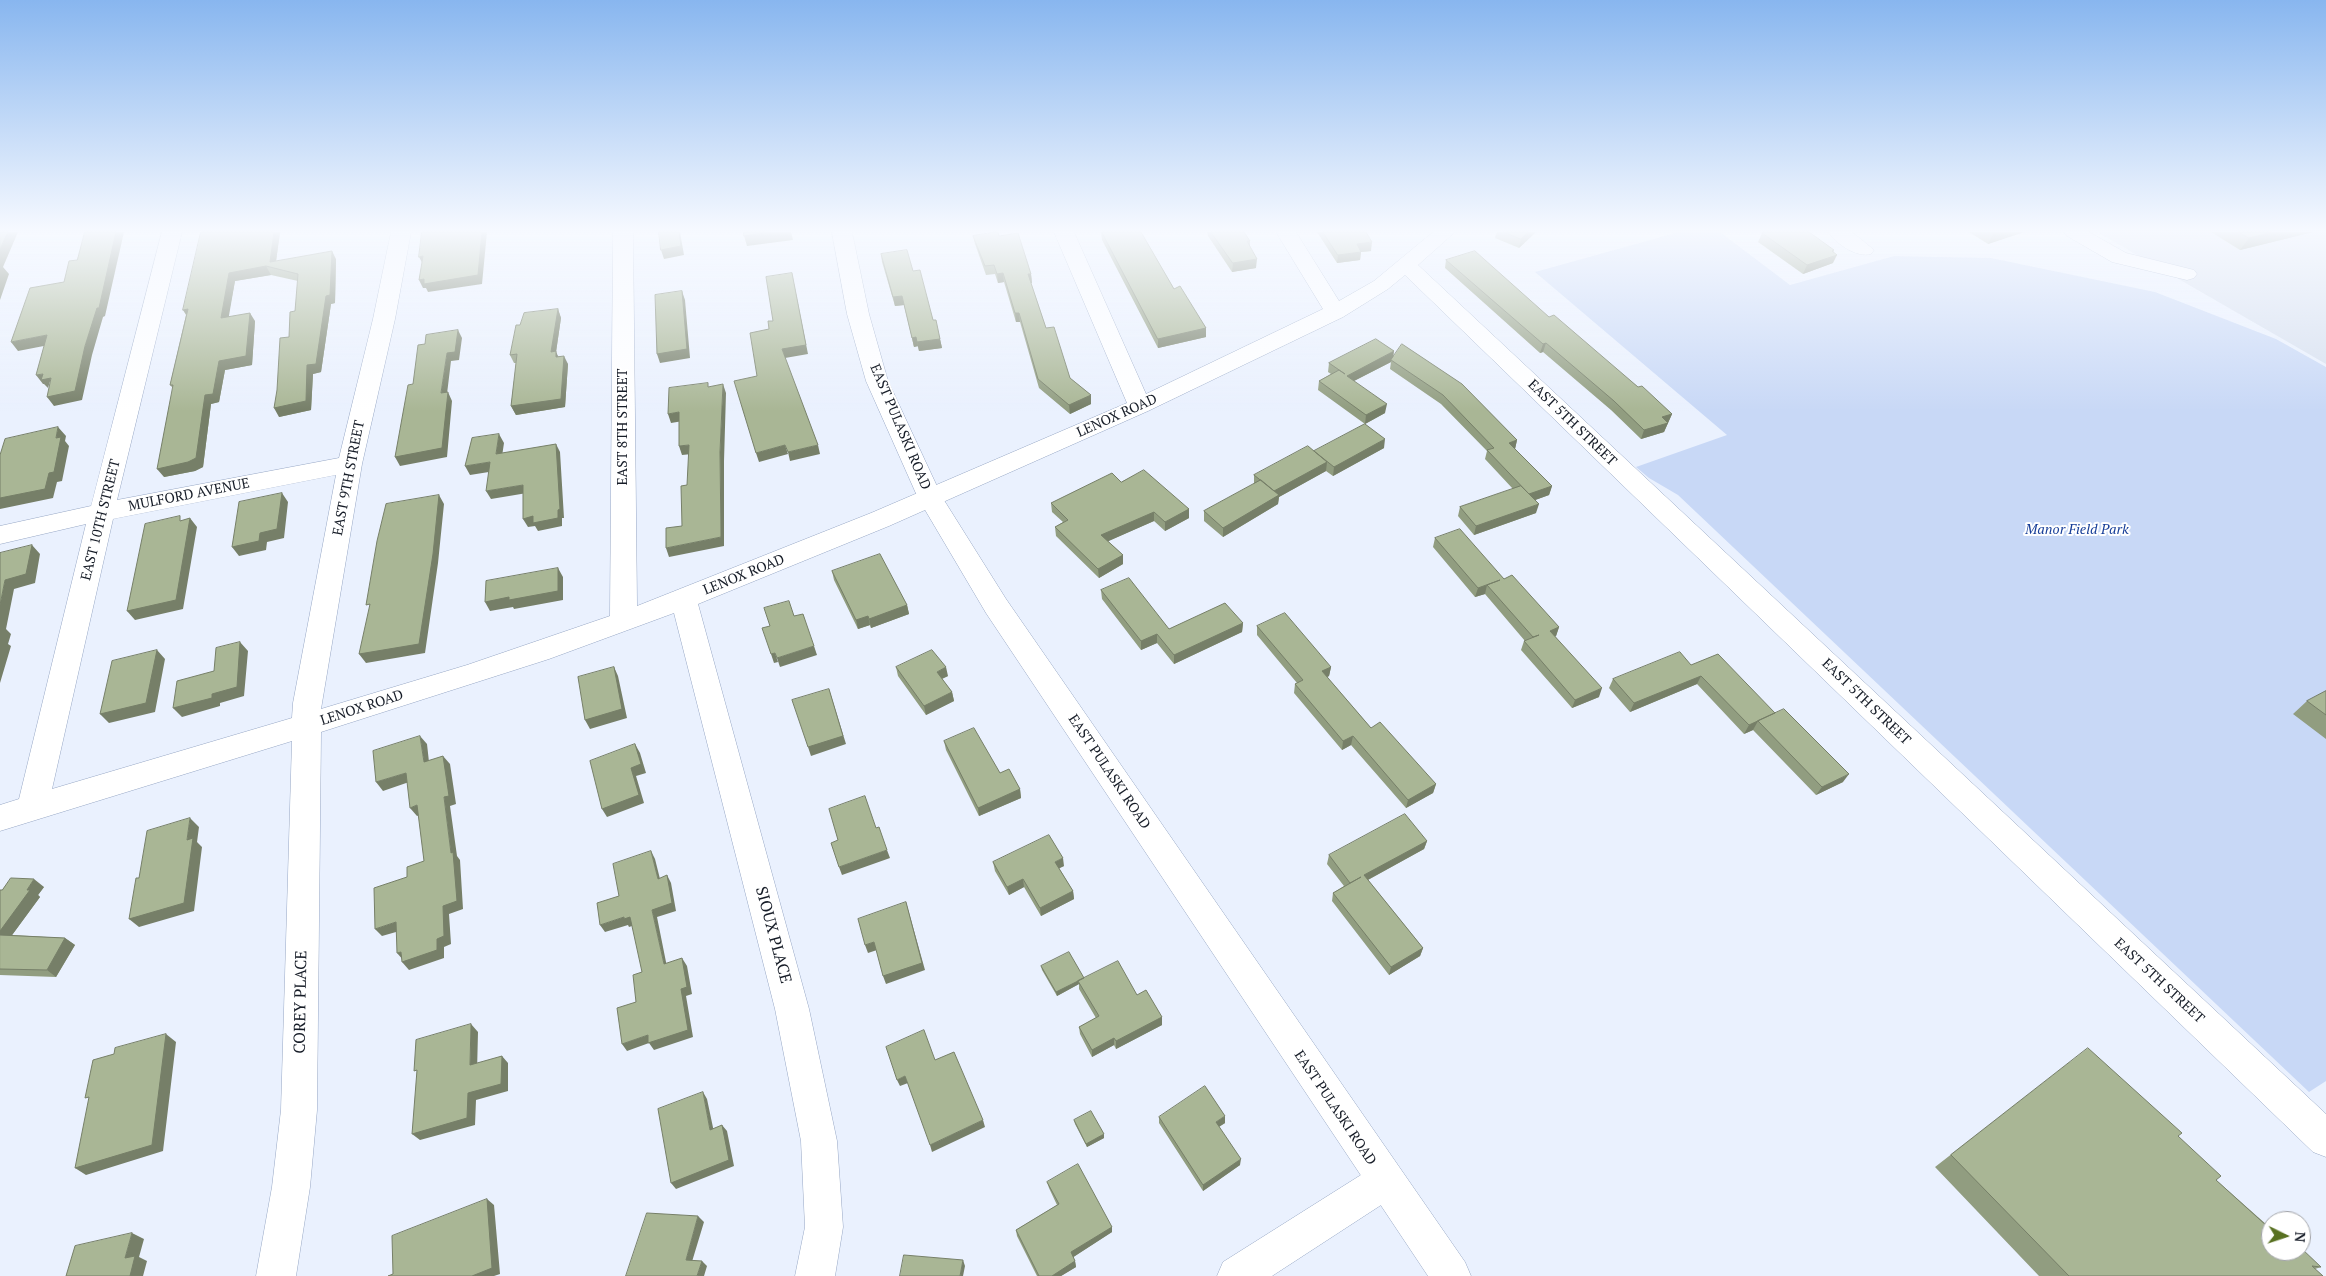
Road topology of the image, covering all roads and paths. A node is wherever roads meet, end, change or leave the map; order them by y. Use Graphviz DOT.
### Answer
graph roads {
  1 [pos="157,292"];
  2 [pos="389,292"];
  3 [pos="623,292"];
  4 [pos="854,292"];
  5 [pos="1090,292"];
  6 [pos="1322,292"];
  7 [pos="1369,292"];
  8 [pos="1434,292"];
  9 [pos="1335,312"];
  10 [pos="1140,406"];
  11 [pos="350,464"];
  12 [pos="930,498"];
  13 [pos="102,512"];
  14 [pos="0,535"];
  15 [pos="684,600"];
  16 [pos="624,622"];
  17 [pos="306,726"];
  18 [pos="32,808"];
  19 [pos="0,818"];
  20 [pos="2326,1139"];
  21 [pos="1385,1181"];
  22 [pos="276,1276"];
  23 [pos="815,1276"];
  24 [pos="1237,1276"];
  25 [pos="1451,1276"];
  1 -- 13 [label="street, EAST 10TH STREET"];
  2 -- 11 [label="street, EAST 9TH STREET"];
  3 -- 16 [label="street, EAST 8TH STREET"];
  4 -- 12 [label="street, EAST PULASKI ROAD"];
  5 -- 10 [label="street"];
  6 -- 9 [label="street"];
  7 -- 9 [label="street, LENOX ROAD"];
  8 -- 20 [label="street, EAST 5TH STREET"];
  9 -- 10 [label="street, LENOX ROAD"];
  10 -- 12 [label="street, LENOX ROAD"];
  11 -- 13 [label="street, MULFORD AVENUE"];
  11 -- 17 [label="street, EAST 9TH STREET"];
  12 -- 15 [label="street, LENOX ROAD"];
  12 -- 21 [label="street, EAST PULASKI ROAD"];
  13 -- 14 [label="street, MULFORD AVENUE"];
  13 -- 18 [label="street, EAST 10TH STREET"];
  15 -- 16 [label="street, LENOX ROAD"];
  15 -- 23 [label="street, SIOUX PLACE"];
  16 -- 17 [label="street, LENOX ROAD"];
  17 -- 18 [label="street, LENOX ROAD"];
  17 -- 22 [label="street, COREY PLACE"];
  18 -- 19 [label="street, LENOX ROAD"];
  21 -- 24 [label="street"];
  21 -- 25 [label="street, EAST PULASKI ROAD"];
}
